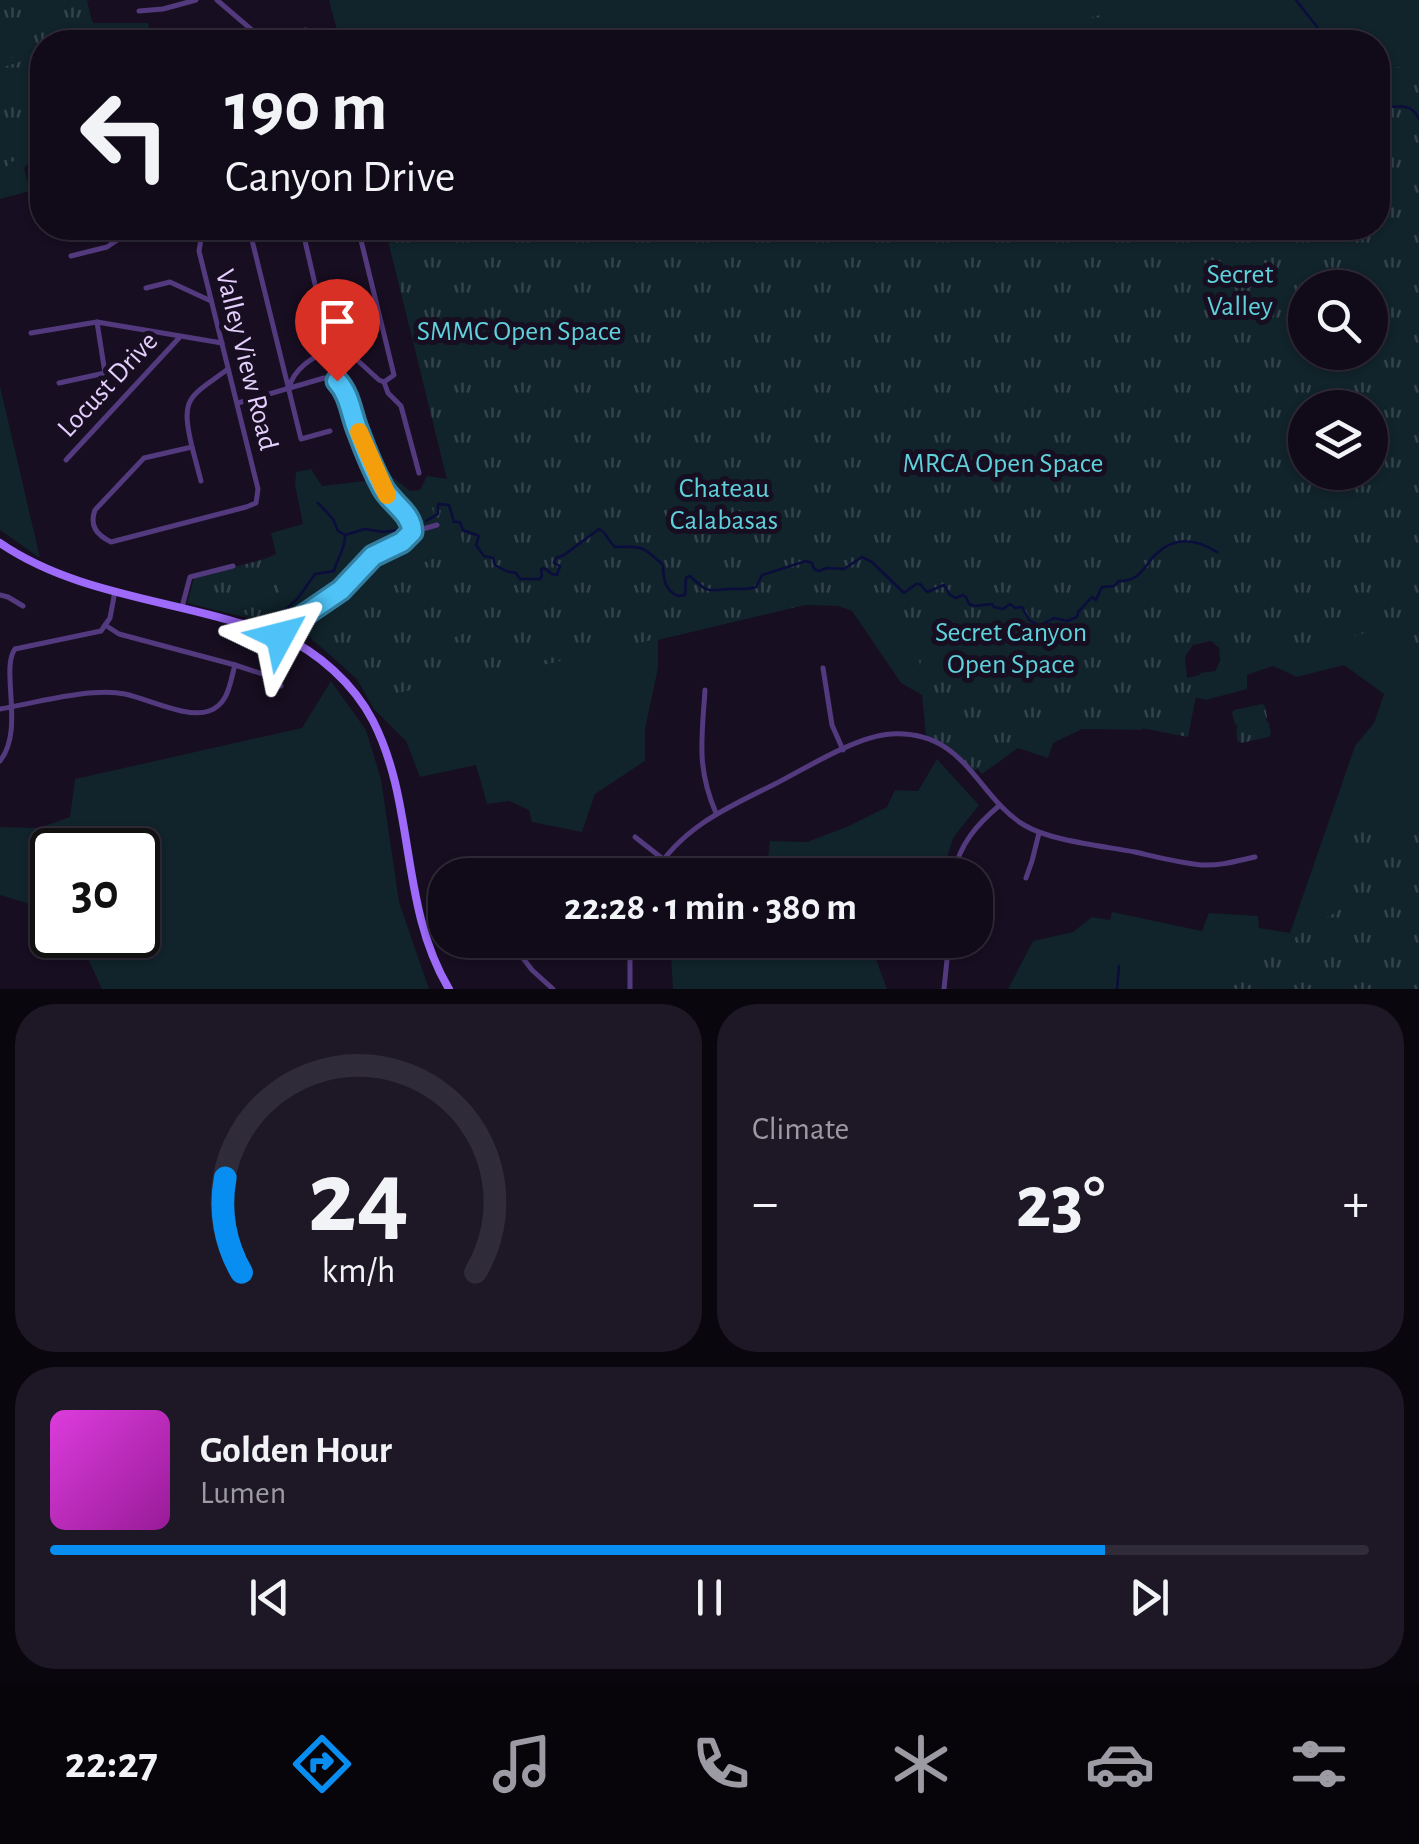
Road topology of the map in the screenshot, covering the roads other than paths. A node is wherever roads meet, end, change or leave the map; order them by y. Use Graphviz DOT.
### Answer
graph roads {
  1 [pos="196,0"];
  2 [pos="217,0"];
  3 [pos="139,12"];
  4 [pos="252,30"];
  5 [pos="117,240"];
  6 [pos="201,240"];
  7 [pos="252,240"];
  8 [pos="305,240"];
  9 [pos="361,240"];
  10 [pos="71,256"];
  11 [pos="146,288"];
  12 [pos="211,300"];
  13 [pos="97,322"];
  14 [pos="31,334"];
  15 [pos="179,337"];
  16 [pos="222,343"];
  17 [pos="330,350"];
  18 [pos="228,369"];
  19 [pos="384,382"];
  20 [pos="59,383"];
  21 [pos="289,388"];
  22 [pos="238,403"];
  23 [pos="330,431"];
  24 [pos="192,447"];
  25 [pos="66,460"];
  26 [pos="419,473"];
  27 [pos="201,482"];
  28 [pos="437,525"];
  29 [pos="412,532"];
  30 [pos="0,543"];
  31 [pos="233,566"];
  32 [pos="116,591"];
  33 [pos="0,595"];
  34 [pos="23,606"];
  35 [pos="182,608"];
  36 [pos="105,626"];
  37 [pos="280,636"];
  38 [pos="3,656"];
  39 [pos="235,664"];
  40 [pos="823,668"];
  41 [pos="282,686"];
  42 [pos="706,690"];
  43 [pos="9,707"];
  44 [pos="0,709"];
  45 [pos="842,750"];
  46 [pos="0,761"];
  47 [pos="1000,804"];
  48 [pos="716,813"];
  49 [pos="1039,832"];
  50 [pos="635,837"];
  51 [pos="1254,857"];
  52 [pos="662,858"];
  53 [pos="664,858"];
  54 [pos="958,858"];
  55 [pos="1026,878"];
  56 [pos="523,958"];
  57 [pos="630,958"];
  58 [pos="947,958"];
  59 [pos="450,989"];
  60 [pos="553,989"];
  61 [pos="630,989"];
  62 [pos="944,989"];
  1 -- 3 [label="street"];
  2 -- 4 [label="street"];
  5 -- 10 [label="street"];
  6 -- 12 [label="street, Valley View Road"];
  7 -- 21 [label="street"];
  8 -- 17 [label="street"];
  9 -- 19 [label="street"];
  11 -- 12 [label="street"];
  12 -- 16 [label="street, Valley View Road"];
  13 -- 14 [label="street"];
  13 -- 15 [label="street"];
  13 -- 20 [label="street"];
  15 -- 16 [label="street"];
  15 -- 25 [label="street, Locust Drive"];
  16 -- 18 [label="street, Valley View Road"];
  17 -- 19 [label="street"];
  17 -- 21 [label="street"];
  18 -- 22 [label="street, Valley View Road"];
  18 -- 24 [label="street"];
  19 -- 26 [label="street"];
  21 -- 22 [label="street"];
  21 -- 23 [label="street"];
  21 -- 29 [label="street"];
  22 -- 24 [label="street, Valley View Road"];
  24 -- 27 [label="street"];
  28 -- 29 [label="street"];
  29 -- 37 [label="street"];
  30 -- 32 [label="main road"];
  31 -- 35 [label="street"];
  32 -- 35 [label="main road"];
  32 -- 36 [label="street"];
  33 -- 34 [label="street"];
  35 -- 37 [label="main road"];
  36 -- 38 [label="street"];
  36 -- 39 [label="street"];
  37 -- 59 [label="main road"];
  38 -- 43 [label="street"];
  39 -- 41 [label="street"];
  39 -- 43 [label="street"];
  40 -- 45 [label="street"];
  42 -- 48 [label="street"];
  43 -- 44 [label="street"];
  43 -- 46 [label="street"];
  45 -- 47 [label="street"];
  45 -- 48 [label="street"];
  47 -- 49 [label="street"];
  47 -- 54 [label="street"];
  48 -- 53 [label="street"];
  49 -- 51 [label="street"];
  49 -- 55 [label="street"];
  50 -- 52 [label="street"];
  56 -- 60 [label="street"];
  57 -- 61 [label="street"];
  58 -- 62 [label="street"];
}
